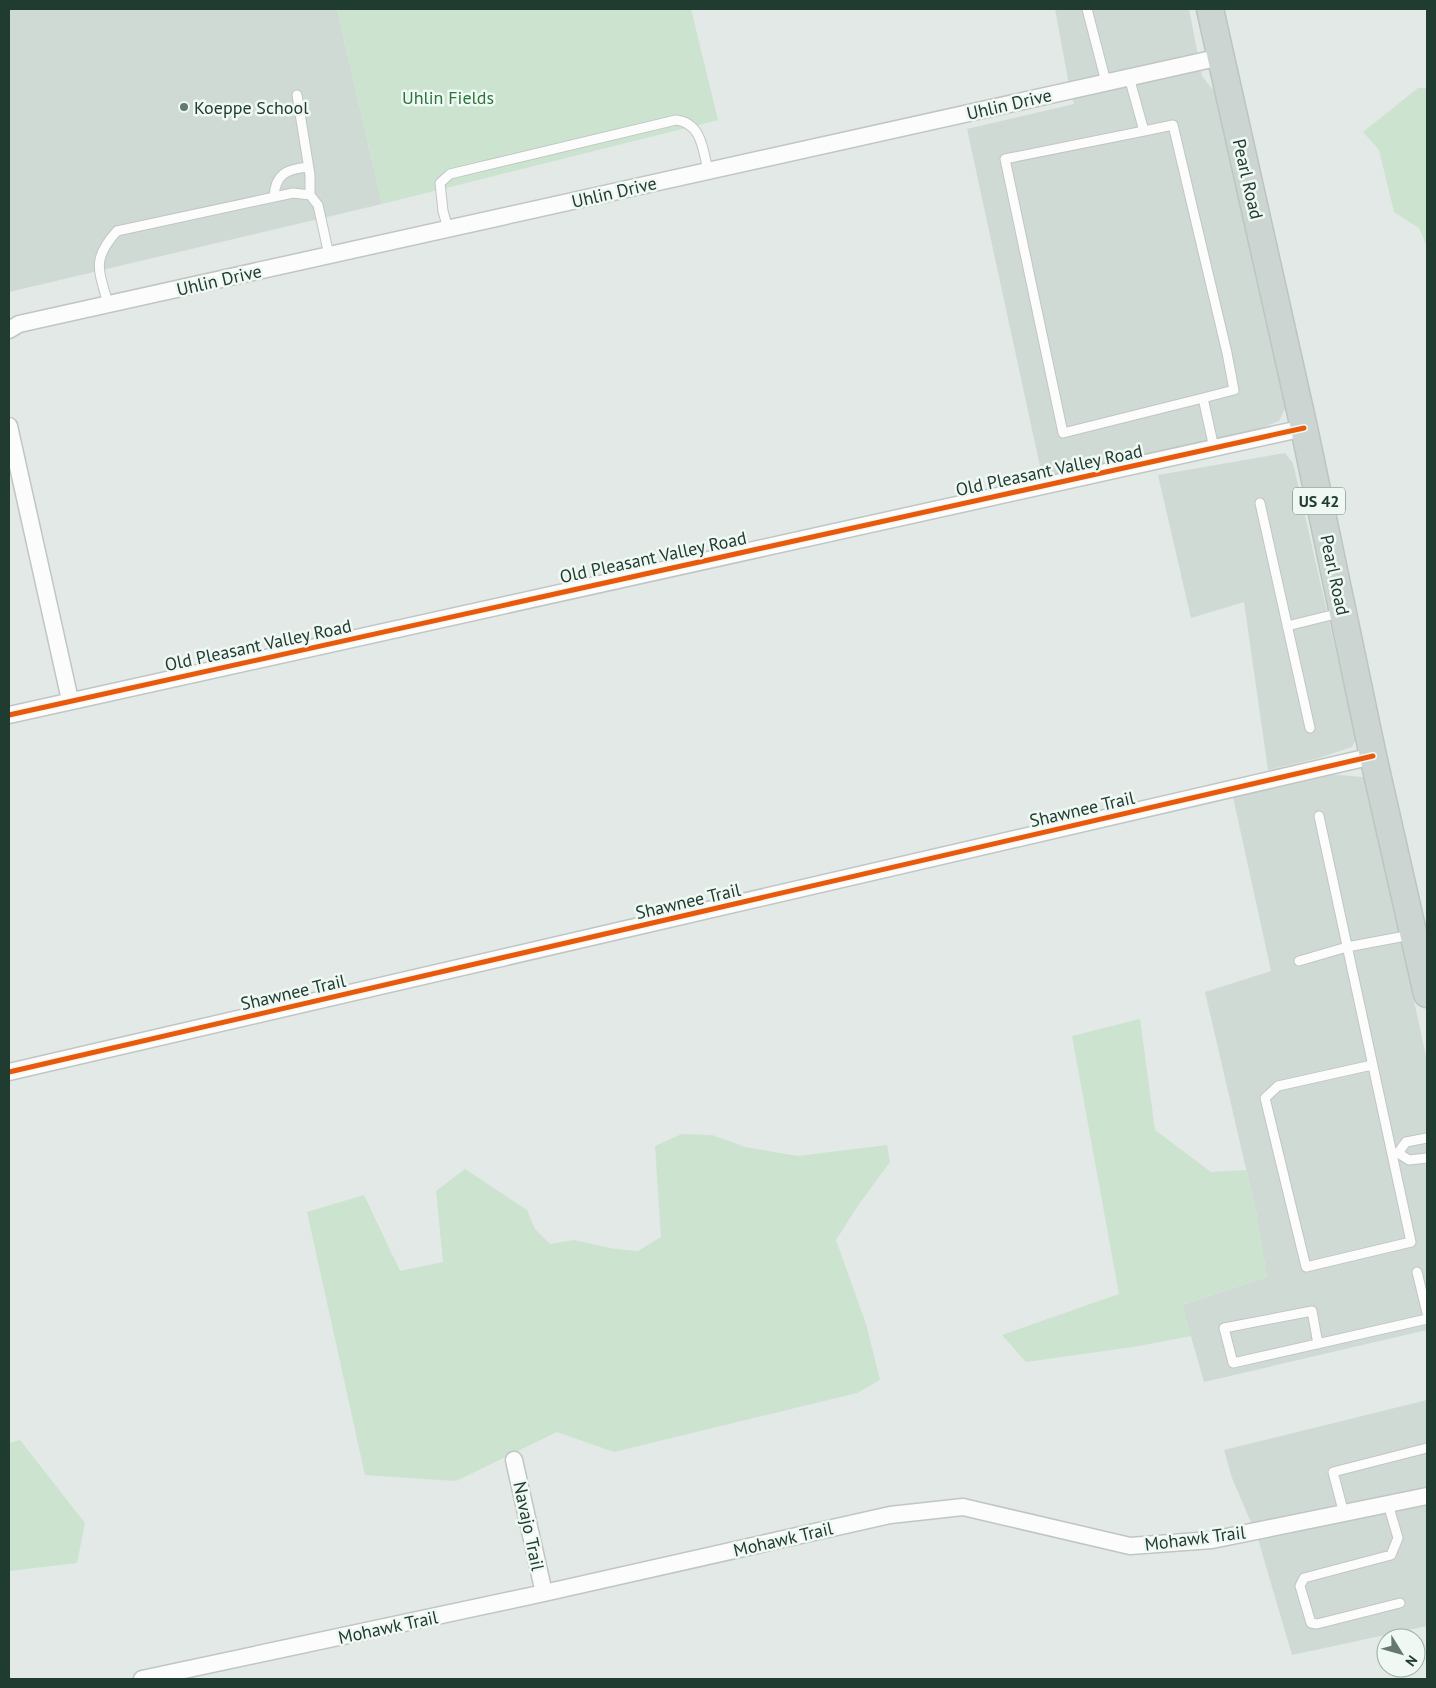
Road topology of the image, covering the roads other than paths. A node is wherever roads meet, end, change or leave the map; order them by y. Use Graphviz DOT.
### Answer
graph roads {
  1 [pos="1087,9"];
  2 [pos="1210,9"];
  3 [pos="1221,57"];
  4 [pos="1129,77"];
  5 [pos="1106,82"];
  6 [pos="297,96"];
  7 [pos="1144,131"];
  8 [pos="308,167"];
  9 [pos="708,171"];
  10 [pos="310,196"];
  11 [pos="274,198"];
  12 [pos="448,229"];
  13 [pos="329,255"];
  14 [pos="108,304"];
  15 [pos="9,330"];
  16 [pos="1203,398"];
  17 [pos="9,426"];
  18 [pos="1304,428"];
  19 [pos="1214,448"];
  20 [pos="1260,503"];
  21 [pos="1342,612"];
  22 [pos="1287,626"];
  23 [pos="70,700"];
  24 [pos="9,715"];
  25 [pos="1310,728"];
  26 [pos="1373,756"];
  27 [pos="1319,816"];
  28 [pos="1413,935"];
  29 [pos="1347,947"];
  30 [pos="1299,961"];
  31 [pos="1427,994"];
  32 [pos="1372,1065"];
  33 [pos="9,1072"];
  34 [pos="1427,1138"];
  35 [pos="1395,1154"];
  36 [pos="1427,1158"];
  37 [pos="1417,1272"];
  38 [pos="1427,1313"];
  39 [pos="1427,1319"];
  40 [pos="1318,1344"];
  41 [pos="1427,1448"];
  42 [pos="514,1460"];
  43 [pos="1427,1496"];
  44 [pos="1388,1504"];
  45 [pos="1344,1514"];
  46 [pos="544,1593"];
  47 [pos="1400,1603"];
  48 [pos="142,1679"];
  1 -- 5 [label="lane"];
  2 -- 3 [label="main road, Pearl Road / US 42"];
  3 -- 4 [label="street, Uhlin Drive"];
  3 -- 18 [label="main road, Pearl Road / US 42"];
  4 -- 5 [label="street, Uhlin Drive"];
  4 -- 7 [label="lane"];
  5 -- 9 [label="street, Uhlin Drive"];
  6 -- 8 [label="lane"];
  7 -- 16 [label="lane"];
  7 -- 16 [label="lane"];
  8 -- 10 [label="lane"];
  8 -- 11 [label="lane"];
  9 -- 12 [label="street, Uhlin Drive"];
  9 -- 12 [label="lane"];
  10 -- 11 [label="lane"];
  10 -- 13 [label="lane"];
  11 -- 14 [label="lane"];
  12 -- 13 [label="street, Uhlin Drive"];
  13 -- 14 [label="street, Uhlin Drive"];
  14 -- 15 [label="street, Uhlin Drive"];
  16 -- 19 [label="lane"];
  17 -- 23 [label="street"];
  18 -- 19 [label="street, Old Pleasant Valley Road"];
  18 -- 21 [label="main road, Pearl Road / US 42"];
  19 -- 23 [label="street, Old Pleasant Valley Road"];
  20 -- 22 [label="lane"];
  21 -- 22 [label="lane"];
  21 -- 26 [label="main road, Pearl Road / US 42"];
  22 -- 25 [label="lane"];
  23 -- 24 [label="street, Old Pleasant Valley Road"];
  26 -- 28 [label="main road, Pearl Road / US 42"];
  26 -- 33 [label="street, Shawnee Trail"];
  27 -- 29 [label="lane"];
  28 -- 29 [label="lane"];
  28 -- 31 [label="main road, Pearl Road / US 42"];
  29 -- 30 [label="lane"];
  29 -- 32 [label="lane"];
  32 -- 35 [label="lane"];
  32 -- 35 [label="lane"];
  34 -- 35 [label="lane"];
  35 -- 36 [label="lane"];
  37 -- 38 [label="lane"];
  39 -- 40 [label="lane"];
  40 -- 40 [label="lane"];
  41 -- 45 [label="lane"];
  42 -- 46 [label="street, Navajo Trail"];
  43 -- 44 [label="street, Mohawk Trail"];
  44 -- 45 [label="street, Mohawk Trail"];
  44 -- 47 [label="lane"];
  45 -- 46 [label="street, Mohawk Trail"];
  46 -- 48 [label="street, Mohawk Trail"];
}
